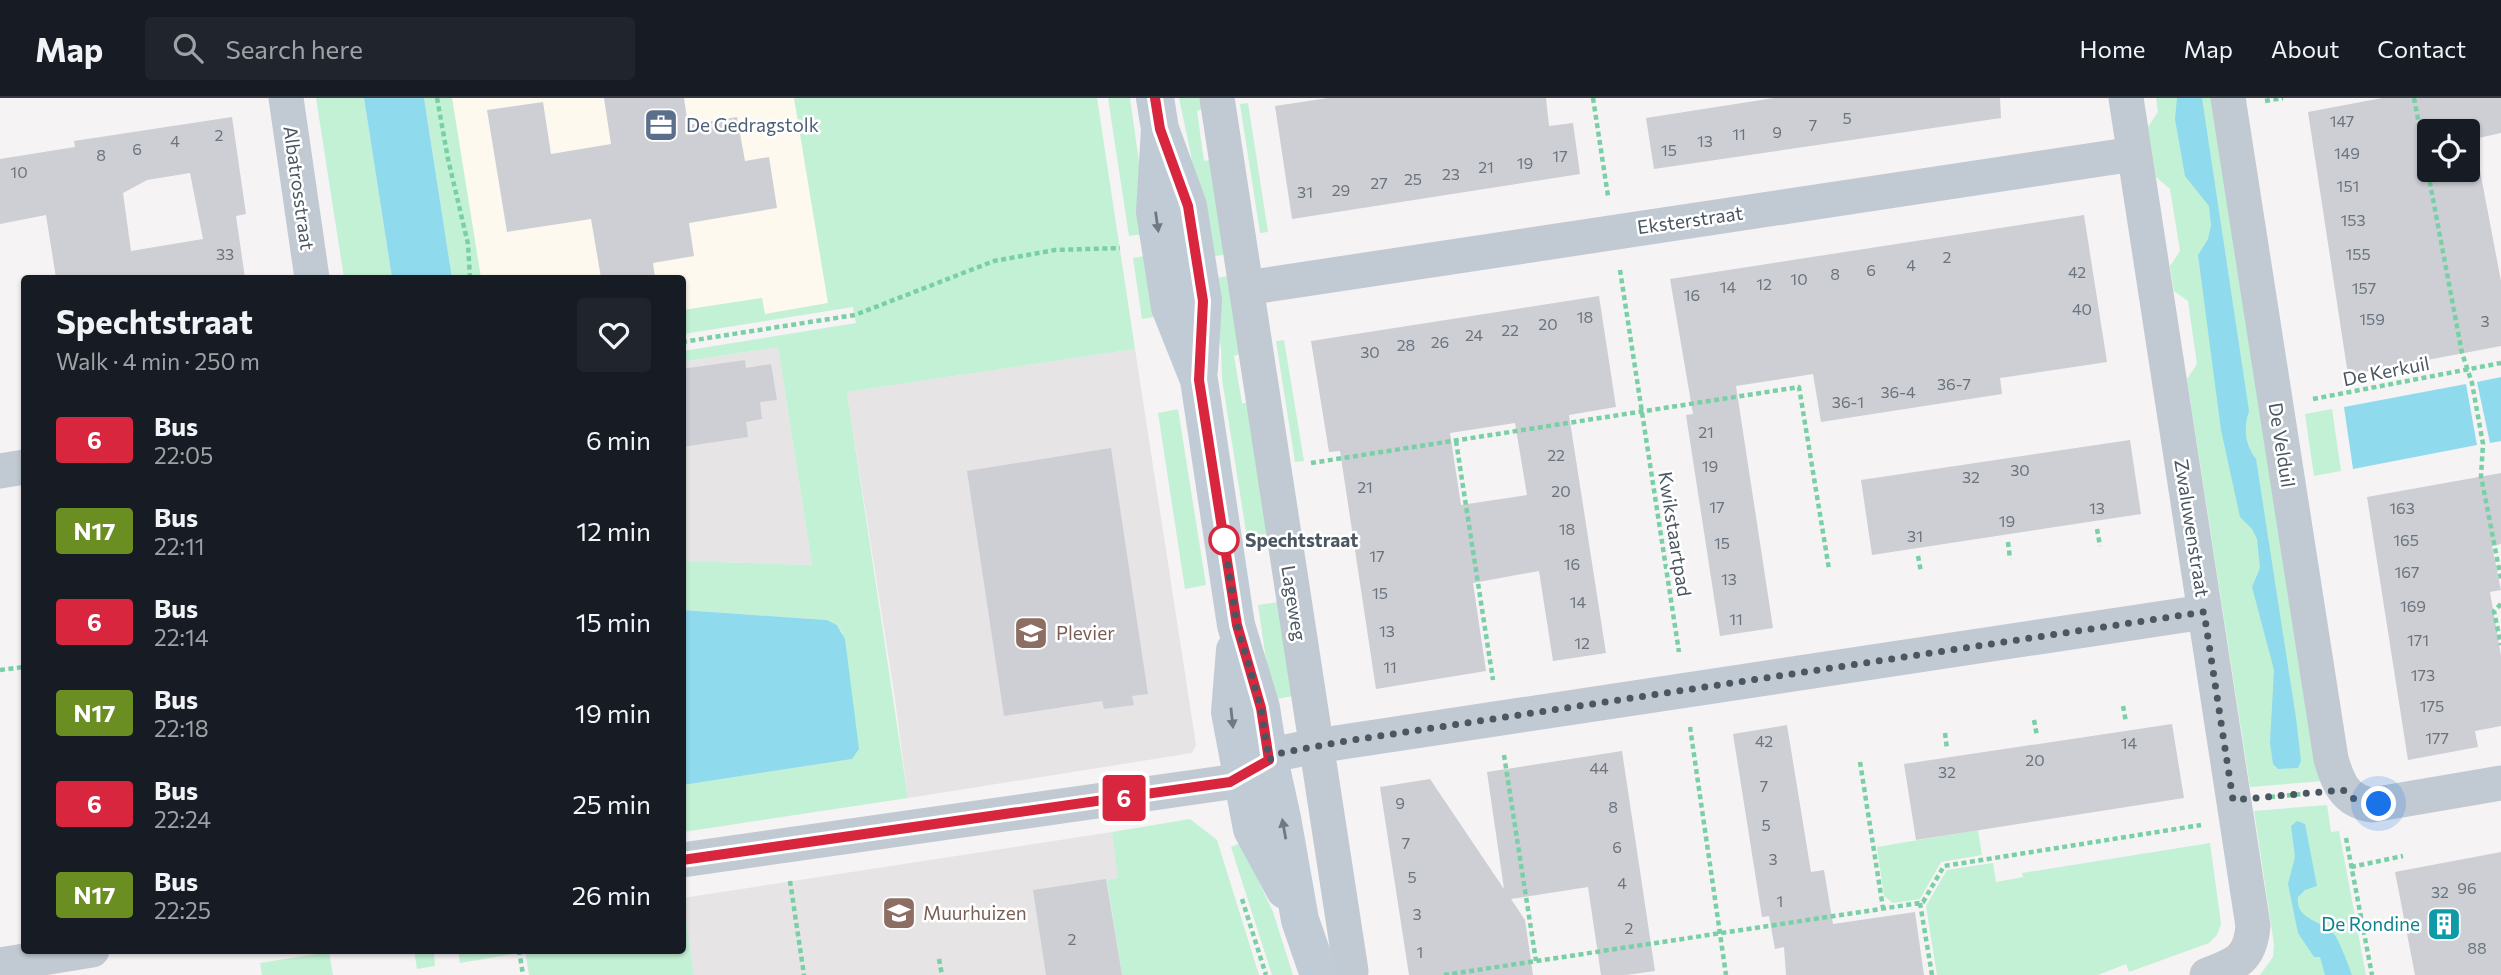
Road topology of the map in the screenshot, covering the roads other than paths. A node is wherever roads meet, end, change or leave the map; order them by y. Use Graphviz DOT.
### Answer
graph roads {
  1 [pos="286,98"];
  2 [pos="1217,98"];
  3 [pos="2126,98"];
  4 [pos="2228,98"];
  5 [pos="1157,114"];
  6 [pos="2134,154"];
  7 [pos="312,275"];
  8 [pos="1246,288"];
  9 [pos="21,468"];
  10 [pos="0,471"];
  11 [pos="2204,612"];
  12 [pos="1316,746"];
  13 [pos="1255,767"];
  14 [pos="2501,783"];
  15 [pos="686,859"];
  16 [pos="67,954"];
  17 [pos="0,965"];
  18 [pos="1319,975"];
  19 [pos="1339,975"];
  20 [pos="2207,975"];
  1 -- 7 [label="street, Albatrosstraat"];
  2 -- 8 [label="street, Lageweg"];
  3 -- 6 [label="street, Zwaluwenstraat"];
  4 -- 14 [label="street, De Velduil"];
  5 -- 13 [label="street"];
  6 -- 8 [label="street, Eksterstraat"];
  6 -- 11 [label="street, Zwaluwenstraat"];
  8 -- 12 [label="street, Lageweg"];
  9 -- 10 [label="street"];
  11 -- 12 [label="street"];
  11 -- 20 [label="street, Zwaluwenstraat"];
  12 -- 13 [label="street"];
  12 -- 19 [label="street, Lageweg"];
  13 -- 15 [label="street"];
  13 -- 18 [label="street"];
  16 -- 17 [label="street"];
}
